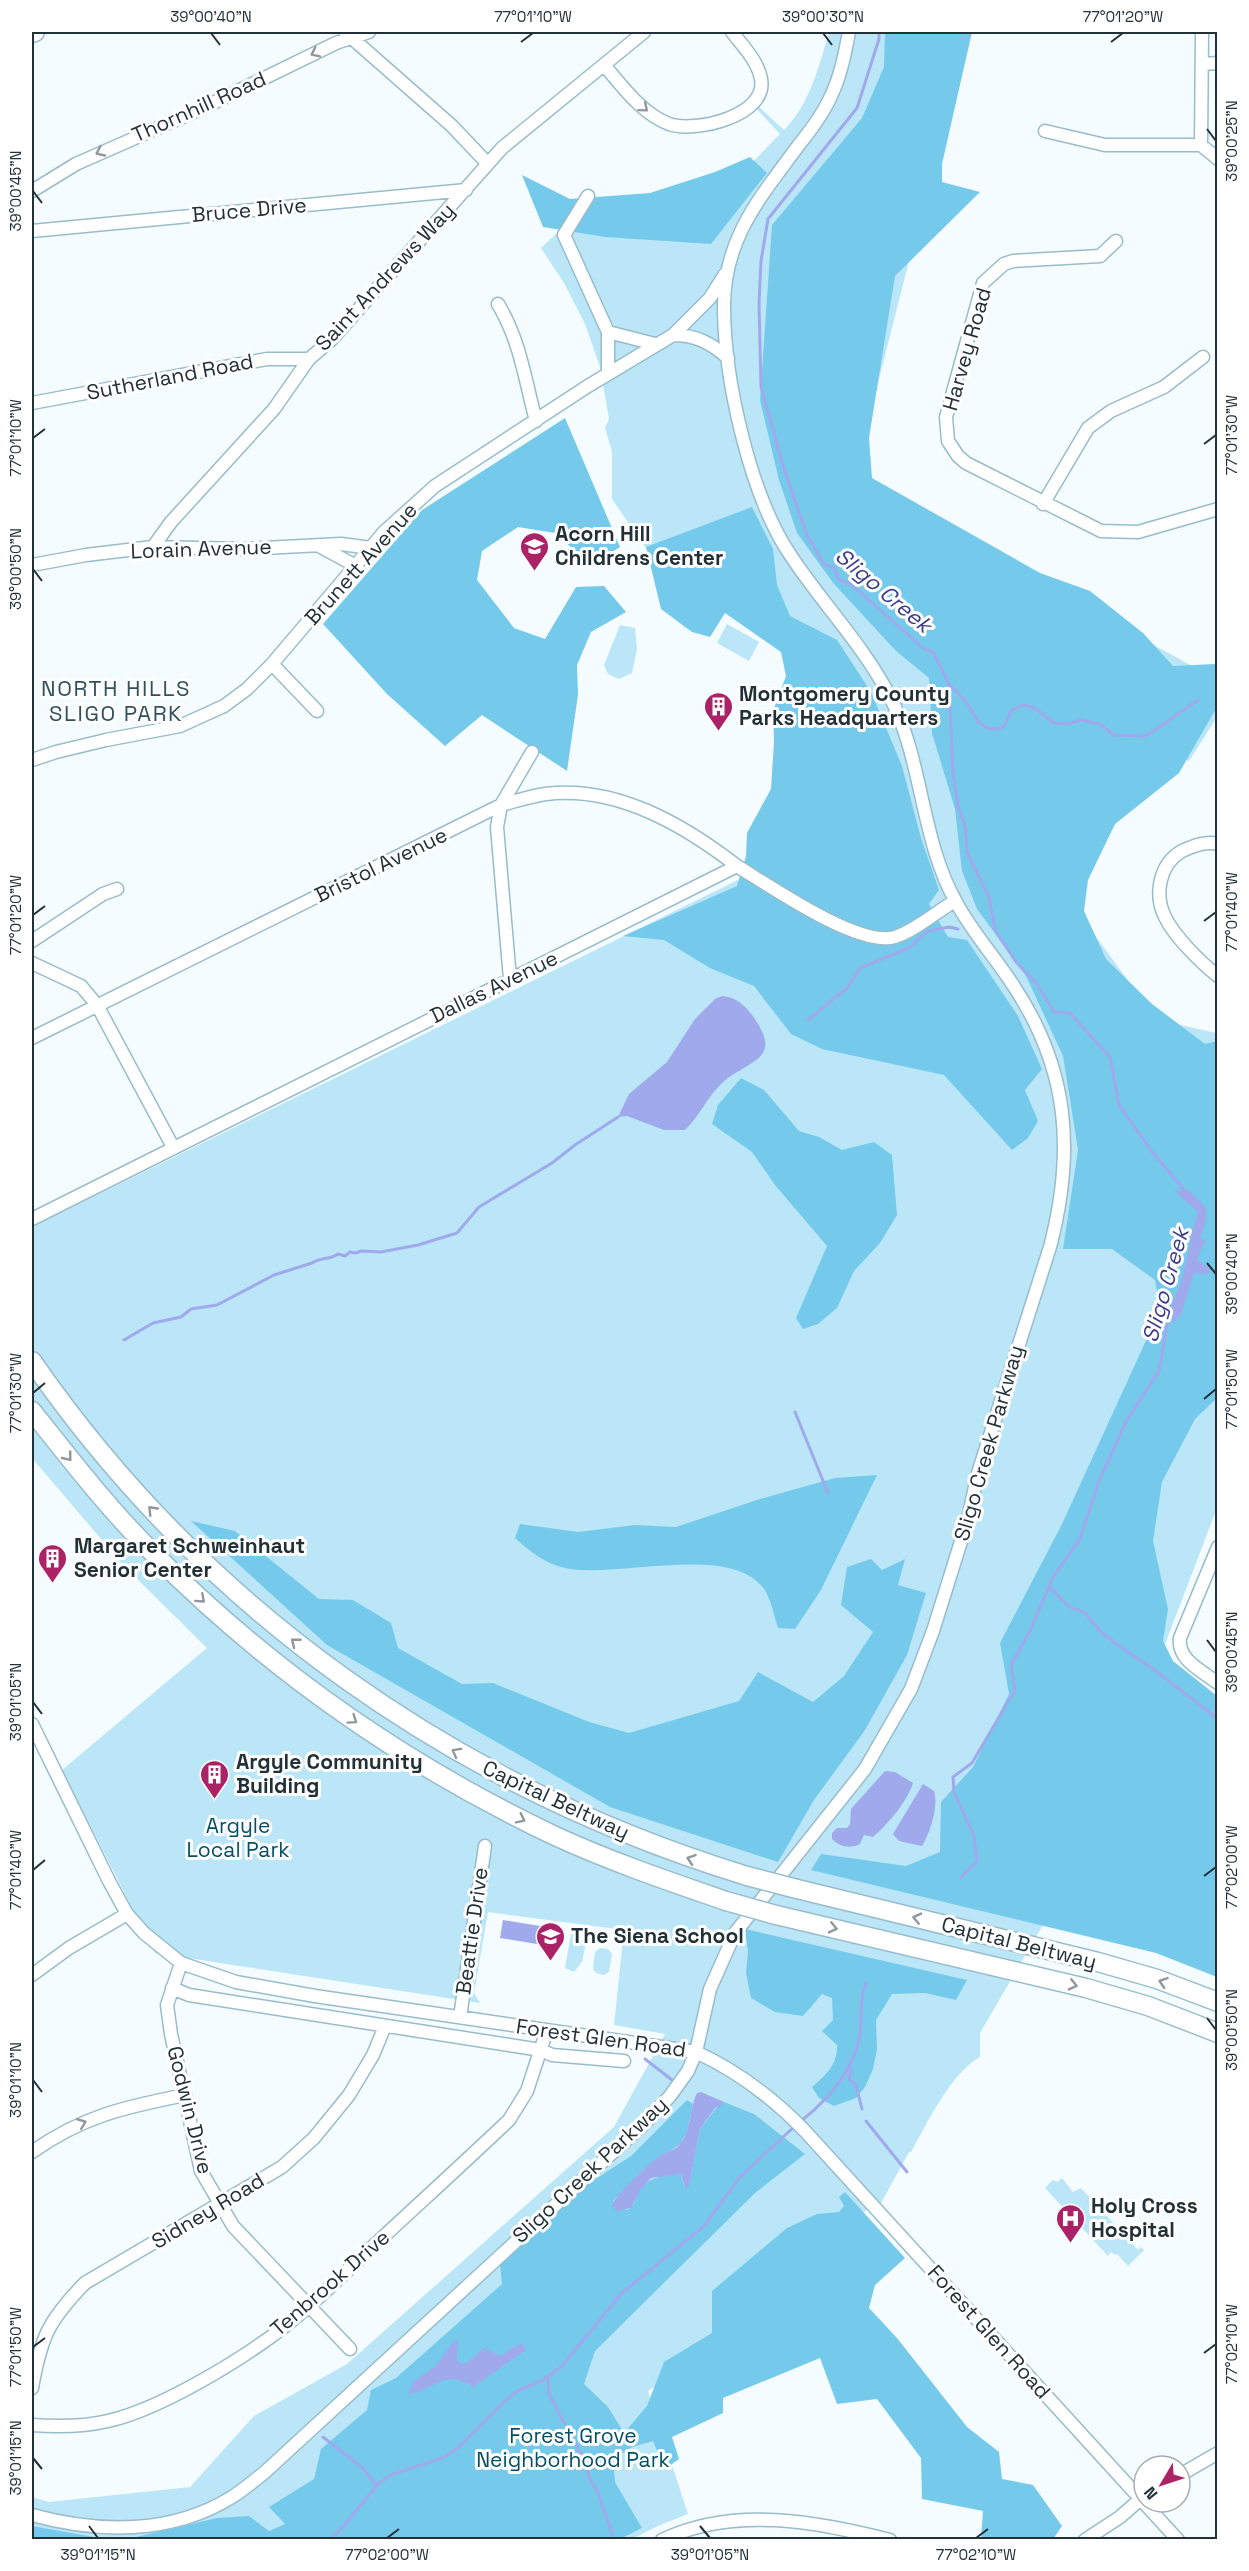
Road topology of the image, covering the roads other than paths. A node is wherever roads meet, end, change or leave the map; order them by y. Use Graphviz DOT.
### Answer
graph roads {
  1 [pos="369,32"];
  2 [pos="644,32"];
  3 [pos="732,32"];
  4 [pos="849,32"];
  5 [pos="1202,32"];
  6 [pos="349,35"];
  7 [pos="1218,63"];
  8 [pos="1203,64"];
  9 [pos="604,65"];
  10 [pos="1045,132"];
  11 [pos="1201,145"];
  12 [pos="1218,159"];
  13 [pos="488,164"];
  14 [pos="466,189"];
  15 [pos="32,191"];
  16 [pos="588,195"];
  17 [pos="32,231"];
  18 [pos="1116,241"];
  19 [pos="726,273"];
  20 [pos="498,304"];
  21 [pos="608,332"];
  22 [pos="673,335"];
  23 [pos="655,344"];
  24 [pos="1203,357"];
  25 [pos="728,358"];
  26 [pos="309,359"];
  27 [pos="608,374"];
  28 [pos="32,403"];
  29 [pos="536,421"];
  30 [pos="1043,504"];
  31 [pos="1218,509"];
  32 [pos="315,544"];
  33 [pos="153,548"];
  34 [pos="371,548"];
  35 [pos="32,565"];
  36 [pos="356,566"];
  37 [pos="272,664"];
  38 [pos="317,711"];
  39 [pos="531,752"];
  40 [pos="32,760"];
  41 [pos="501,805"];
  42 [pos="1218,844"];
  43 [pos="737,866"];
  44 [pos="117,890"];
  45 [pos="955,901"];
  46 [pos="32,941"];
  47 [pos="32,963"];
  48 [pos="1218,976"];
  49 [pos="510,979"];
  50 [pos="98,1005"];
  51 [pos="32,1038"];
  52 [pos="173,1147"];
  53 [pos="32,1218"];
  54 [pos="32,1361"];
  55 [pos="32,1410"];
  56 [pos="1218,1547"];
  57 [pos="1218,1683"];
  58 [pos="32,1725"];
  59 [pos="485,1846"];
  60 [pos="127,1914"];
  61 [pos="181,1963"];
  62 [pos="32,1974"];
  63 [pos="172,1988"];
  64 [pos="1218,2002"];
  65 [pos="460,2017"];
  66 [pos="385,2025"];
  67 [pos="547,2030"];
  68 [pos="1218,2033"];
  69 [pos="541,2050"];
  70 [pos="696,2052"];
  71 [pos="624,2061"];
  72 [pos="185,2095"];
  73 [pos="32,2152"];
  74 [pos="220,2205"];
  75 [pos="309,2306"];
  76 [pos="350,2349"];
  77 [pos="32,2388"];
  78 [pos="32,2425"];
  79 [pos="1218,2453"];
  80 [pos="1192,2468"];
  81 [pos="1132,2486"];
  82 [pos="1132,2506"];
  83 [pos="1156,2514"];
  84 [pos="32,2515"];
  85 [pos="662,2540"];
  86 [pos="890,2540"];
  87 [pos="1085,2540"];
  88 [pos="1178,2540"];
  1 -- 6 [label="street, Thornhill Road"];
  2 -- 9 [label="street, Saint Andrews Way"];
  9 -- 3 [label="street, one-way"];
  4 -- 19 [label="street, Sligo Creek Parkway"];
  5 -- 8 [label="street"];
  6 -- 13 [label="street"];
  6 -- 15 [label="street, Thornhill Road, one-way"];
  7 -- 8 [label="street"];
  8 -- 11 [label="street"];
  9 -- 13 [label="street, Saint Andrews Way"];
  10 -- 11 [label="street"];
  11 -- 12 [label="street"];
  13 -- 14 [label="street, Saint Andrews Way"];
  14 -- 17 [label="street, Bruce Drive"];
  14 -- 26 [label="street, Saint Andrews Way"];
  16 -- 21 [label="street"];
  18 -- 30 [label="street, Harvey Road"];
  19 -- 22 [label="street, Brunett Avenue"];
  19 -- 25 [label="street, Sligo Creek Parkway"];
  20 -- 29 [label="street"];
  21 -- 23 [label="street"];
  21 -- 27 [label="street"];
  22 -- 23 [label="street, Brunett Avenue"];
  22 -- 25 [label="street"];
  23 -- 27 [label="street, Brunett Avenue"];
  24 -- 30 [label="street"];
  25 -- 45 [label="street, Sligo Creek Parkway"];
  26 -- 28 [label="street, Sutherland Road"];
  26 -- 33 [label="street, Saint Andrews Way"];
  27 -- 29 [label="street, Brunett Avenue"];
  29 -- 34 [label="street, Brunett Avenue"];
  30 -- 31 [label="street, Harvey Road"];
  32 -- 33 [label="street, Lorain Avenue"];
  32 -- 34 [label="street, Lorain Avenue"];
  32 -- 36 [label="street"];
  33 -- 35 [label="street, Lorain Avenue"];
  34 -- 36 [label="street, Brunett Avenue"];
  36 -- 37 [label="street, Brunett Avenue"];
  37 -- 38 [label="street"];
  37 -- 40 [label="street, Brunett Avenue"];
  39 -- 41 [label="street"];
  41 -- 43 [label="street, Bristol Avenue"];
  41 -- 49 [label="street"];
  41 -- 50 [label="street, Bristol Avenue"];
  42 -- 48 [label="street"];
  43 -- 45 [label="street"];
  43 -- 49 [label="street, Dallas Avenue"];
  44 -- 46 [label="street"];
  45 -- 70 [label="street, Sligo Creek Parkway"];
  47 -- 50 [label="street"];
  49 -- 52 [label="street, Dallas Avenue"];
  50 -- 51 [label="street, Bristol Avenue"];
  50 -- 52 [label="street"];
  52 -- 53 [label="street, Dallas Avenue"];
  64 -- 54 [label="highway, Capital Beltway, one-way, bridge"];
  55 -- 68 [label="highway, Capital Beltway, one-way, bridge"];
  56 -- 57 [label="street"];
  58 -- 60 [label="street, Forest Glen Road"];
  59 -- 65 [label="street, Beattie Drive"];
  60 -- 61 [label="street, Forest Glen Road"];
  60 -- 62 [label="street"];
  61 -- 63 [label="street, Godwin Drive"];
  61 -- 65 [label="street, Forest Glen Road"];
  63 -- 66 [label="street, Forest Glen Road"];
  63 -- 72 [label="street, Godwin Drive"];
  65 -- 67 [label="street, Forest Glen Road"];
  66 -- 69 [label="street, Forest Glen Road"];
  66 -- 74 [label="street, Sidney Road"];
  67 -- 69 [label="street, Tenbrook Drive"];
  67 -- 70 [label="street, Forest Glen Road"];
  69 -- 71 [label="street, Forest Glen Road"];
  69 -- 75 [label="street, Tenbrook Drive"];
  70 -- 81 [label="street, Forest Glen Road"];
  70 -- 84 [label="street, Sligo Creek Parkway"];
  73 -- 72 [label="street, one-way"];
  72 -- 74 [label="street, Godwin Drive"];
  74 -- 75 [label="street, Godwin Drive"];
  74 -- 77 [label="street, Sidney Road"];
  75 -- 76 [label="street, Godwin Drive"];
  75 -- 78 [label="street, Tenbrook Drive"];
  79 -- 80 [label="street"];
  82 -- 87 [label="street"];
  83 -- 88 [label="street, Forest Glen Road"];
  85 -- 86 [label="street"];
}
